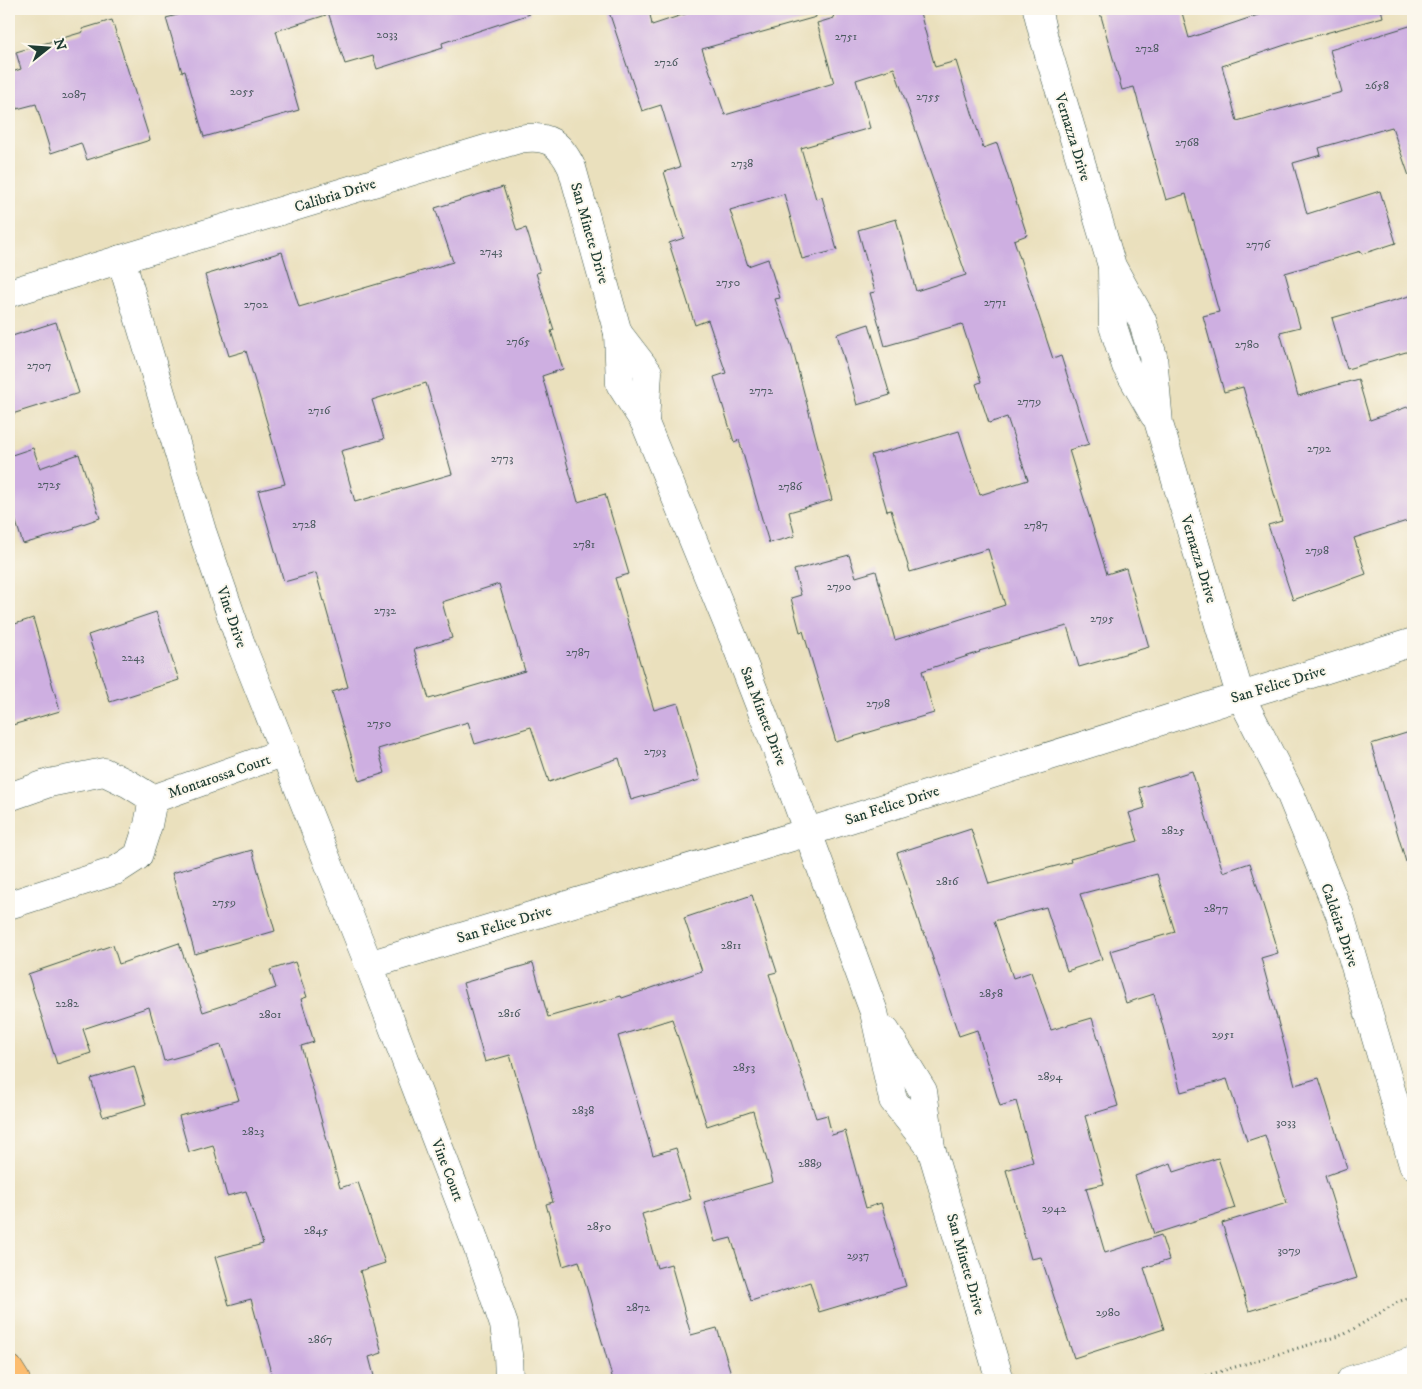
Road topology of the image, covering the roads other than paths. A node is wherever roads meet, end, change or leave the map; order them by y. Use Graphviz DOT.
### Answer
graph roads {
  1 [pos="1038,9"];
  2 [pos="550,140"];
  3 [pos="121,259"];
  4 [pos="9,293"];
  5 [pos="1413,642"];
  6 [pos="1240,695"];
  7 [pos="285,752"];
  8 [pos="9,797"];
  9 [pos="152,799"];
  10 [pos="808,832"];
  11 [pos="9,904"];
  12 [pos="369,965"];
  13 [pos="1413,1165"];
  14 [pos="1413,1361"];
  15 [pos="9,1369"];
  16 [pos="16,1380"];
  17 [pos="509,1380"];
  18 [pos="1000,1380"];
  19 [pos="1351,1380"];
  1 -- 6 [label="street, Vernazza Drive"];
  2 -- 3 [label="street, Calibria Drive"];
  2 -- 10 [label="street, San Minete Drive"];
  3 -- 4 [label="street, Calibria Drive"];
  3 -- 7 [label="street, Vine Drive"];
  5 -- 6 [label="street, San Felice Drive"];
  6 -- 10 [label="street, San Felice Drive"];
  6 -- 13 [label="street, Caldeira Drive"];
  7 -- 9 [label="street, Montarossa Court"];
  7 -- 12 [label="street, Vine Drive"];
  8 -- 9 [label="street, Montarossa Court"];
  9 -- 11 [label="street, Montarossa Court"];
  10 -- 12 [label="street, San Felice Drive"];
  10 -- 18 [label="street, San Minete Drive"];
  12 -- 17 [label="street, Vine Court"];
  14 -- 19 [label="street"];
  15 -- 16 [label="main road"];
}
